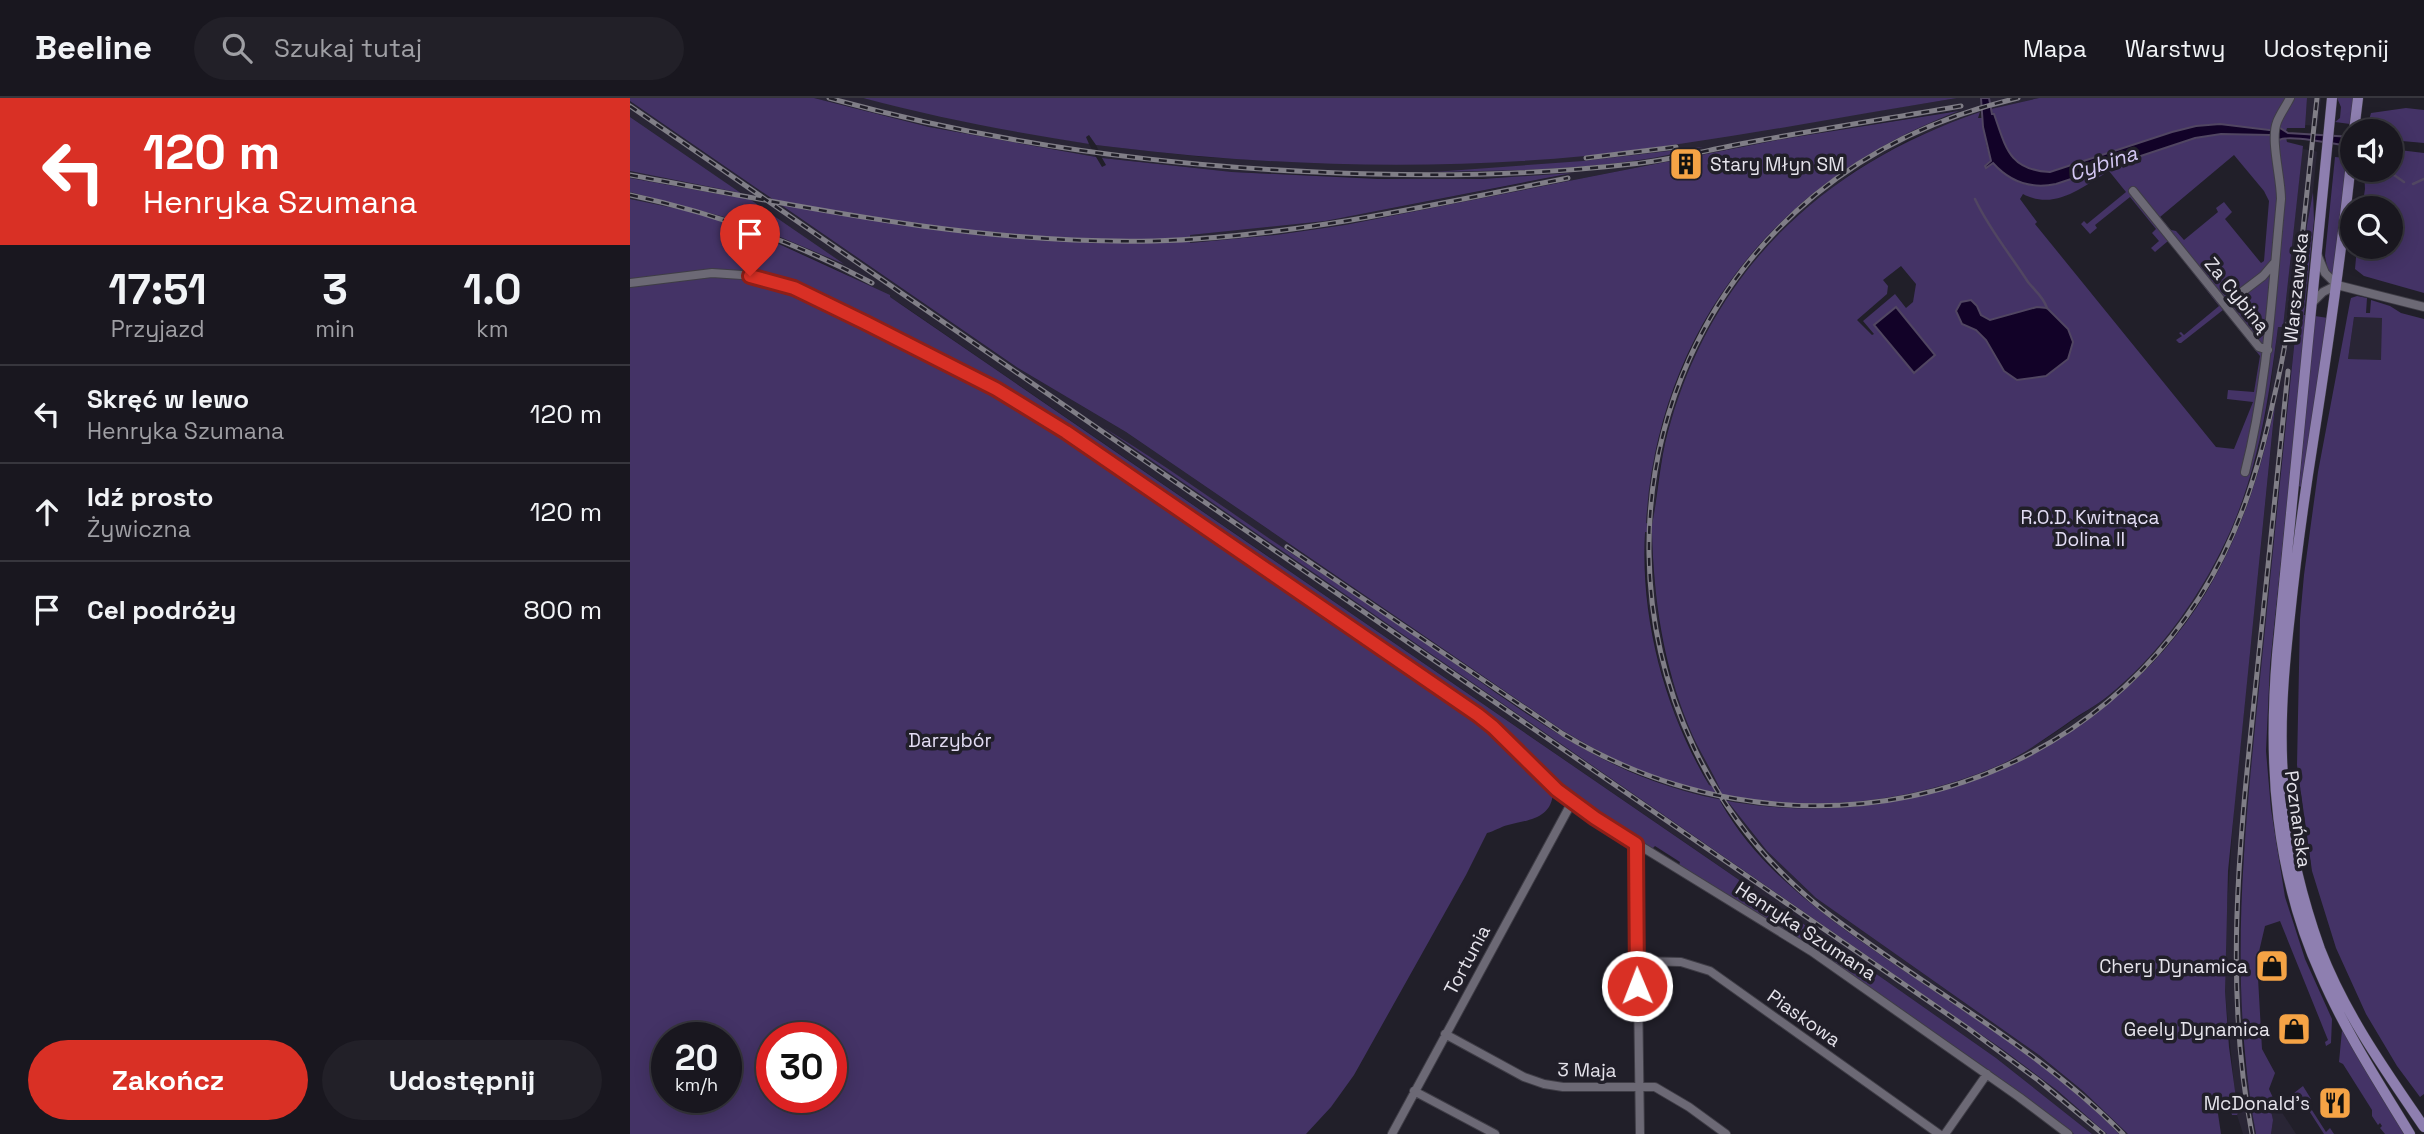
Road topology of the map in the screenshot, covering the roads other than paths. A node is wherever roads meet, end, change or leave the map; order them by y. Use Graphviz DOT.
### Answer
graph roads {
  1 [pos="2290,98"];
  2 [pos="2333,98"];
  3 [pos="2358,98"];
  4 [pos="2355,119"];
  5 [pos="2349,182"];
  6 [pos="2133,191"];
  7 [pos="2317,254"];
  8 [pos="2274,262"];
  9 [pos="630,283"];
  10 [pos="2337,285"];
  11 [pos="2312,303"];
  12 [pos="2225,305"];
  13 [pos="2424,307"];
  14 [pos="2268,350"];
  15 [pos="2245,472"];
  16 [pos="2295,481"];
  17 [pos="2307,482"];
  18 [pos="1572,802"];
  19 [pos="1636,844"];
  20 [pos="1637,961"];
  21 [pos="1445,1034"];
  22 [pos="1987,1074"];
  23 [pos="1639,1086"];
  24 [pos="1414,1091"];
  25 [pos="2424,1127"];
  26 [pos="1392,1134"];
  27 [pos="1495,1134"];
  28 [pos="1640,1134"];
  29 [pos="1726,1134"];
  30 [pos="1942,1134"];
  31 [pos="2068,1134"];
  32 [pos="2410,1134"];
  1 -- 8 [label="street"];
  2 -- 7 [label="main road, Warszawska"];
  3 -- 4 [label="main road"];
  5 -- 10 [label="main road, Warszawska"];
  6 -- 12 [label="street, Za Cybiną"];
  7 -- 10 [label="street"];
  7 -- 11 [label="main road, Warszawska"];
  8 -- 12 [label="street"];
  8 -- 14 [label="street"];
  9 -- 18 [label="street, Henryka Szumana"];
  10 -- 11 [label="street"];
  10 -- 13 [label="street"];
  10 -- 17 [label="main road, Warszawska"];
  11 -- 16 [label="main road, Warszawska"];
  12 -- 14 [label="street, Za Cybiną"];
  14 -- 15 [label="street, Za Cybiną"];
  16 -- 32 [label="main road, Poznańska"];
  17 -- 25 [label="main road, Poznańska"];
  18 -- 19 [label="street, Henryka Szumana"];
  18 -- 21 [label="street, Tortunia"];
  19 -- 20 [label="street"];
  19 -- 22 [label="street, Henryka Szumana"];
  20 -- 23 [label="street"];
  20 -- 30 [label="street, Piaskowa"];
  21 -- 23 [label="street, 3 Maja"];
  21 -- 24 [label="street, Tortunia"];
  22 -- 30 [label="street"];
  22 -- 31 [label="street, Henryka Szumana"];
  23 -- 28 [label="street"];
  23 -- 29 [label="street, 3 Maja"];
  24 -- 26 [label="street, Tortunia"];
  24 -- 27 [label="street"];
}
